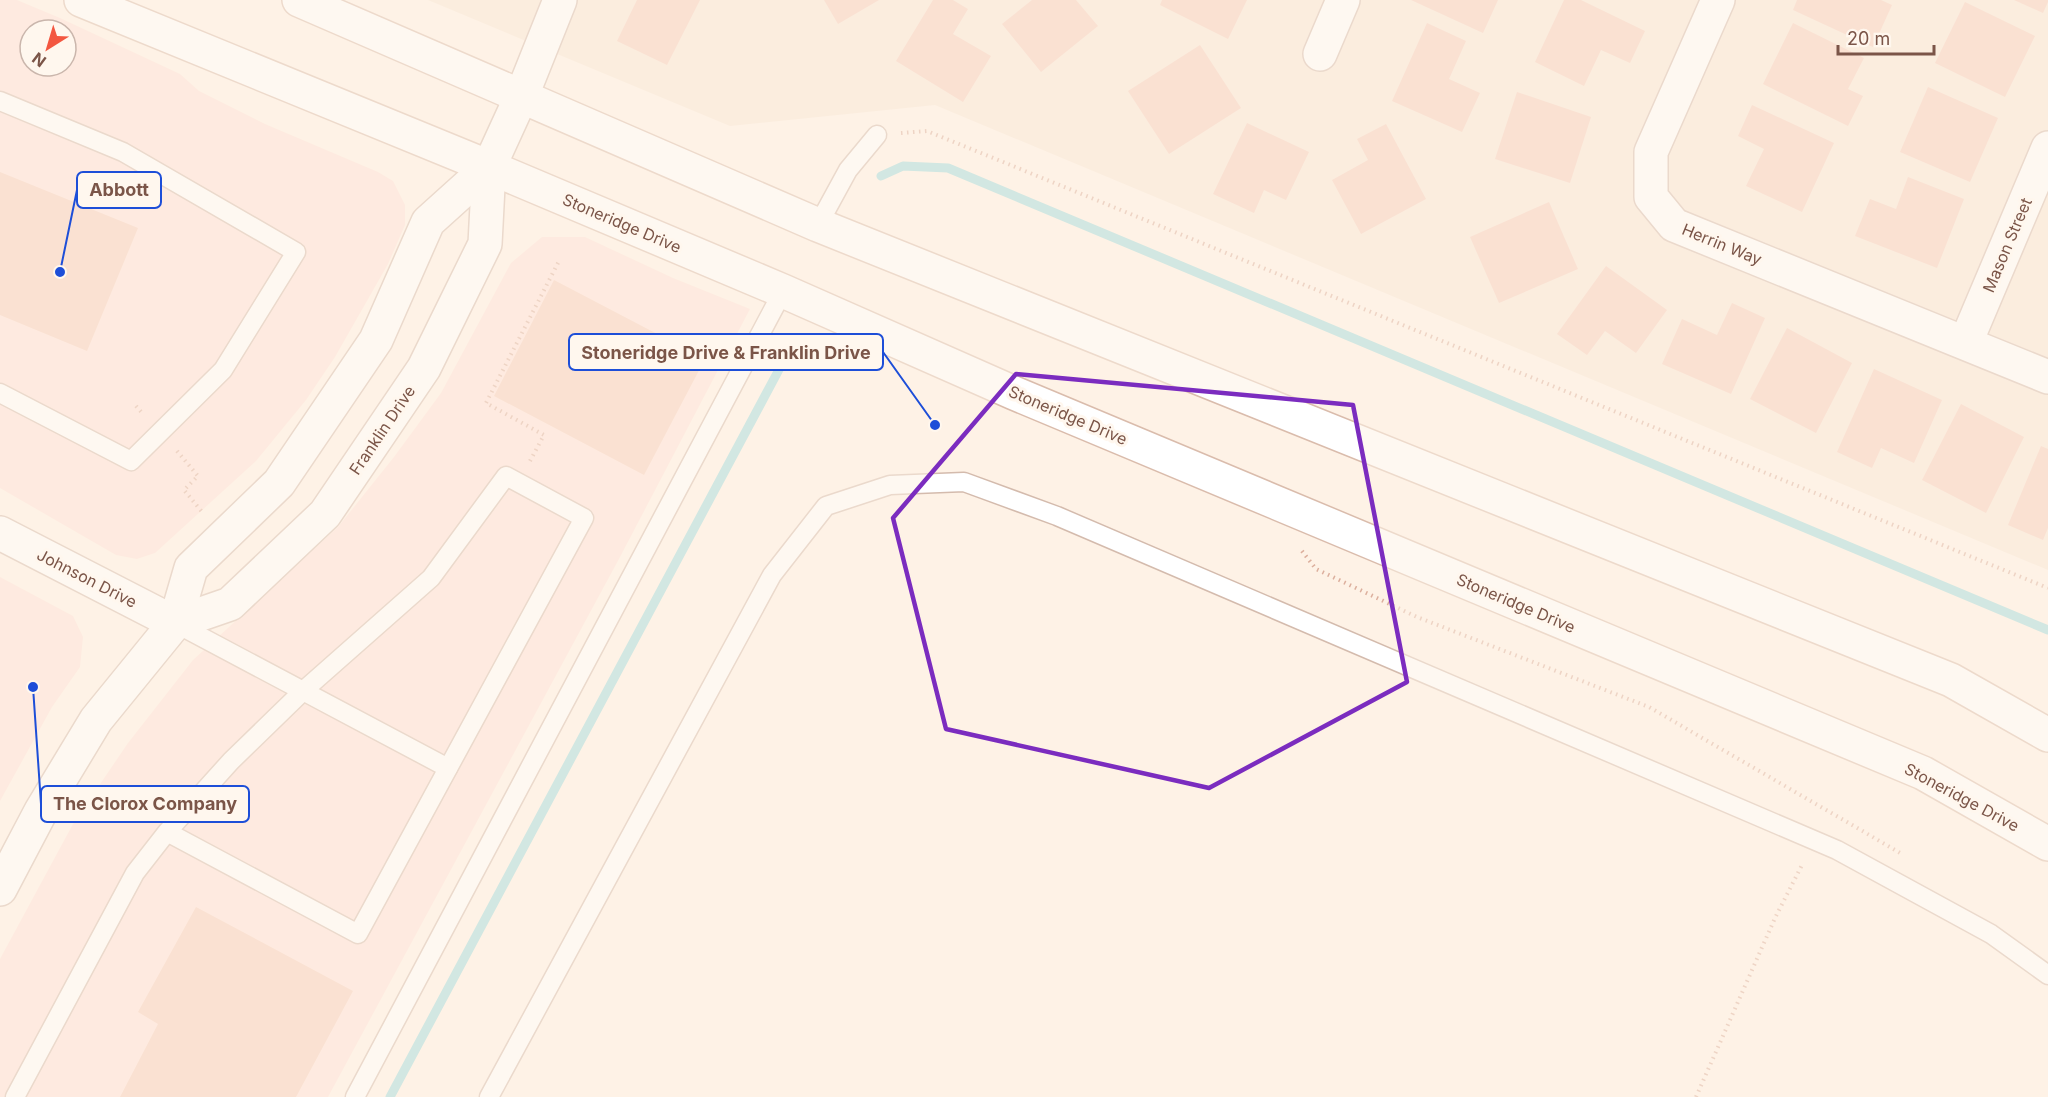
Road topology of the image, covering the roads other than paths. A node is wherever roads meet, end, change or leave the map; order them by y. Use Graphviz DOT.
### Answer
graph roads {
  1 [pos="81,0"];
  2 [pos="299,0"];
  3 [pos="560,0"];
  4 [pos="1343,0"];
  5 [pos="1718,0"];
  6 [pos="1320,54"];
  7 [pos="522,95"];
  8 [pos="0,101"];
  9 [pos="877,135"];
  10 [pos="2048,148"];
  11 [pos="489,167"];
  12 [pos="818,225"];
  13 [pos="783,291"];
  14 [pos="1966,342"];
  15 [pos="2048,377"];
  16 [pos="0,393"];
  17 [pos="0,533"];
  18 [pos="175,623"];
  19 [pos="303,691"];
  20 [pos="2048,735"];
  21 [pos="448,768"];
  22 [pos="167,832"];
  23 [pos="2048,844"];
  24 [pos="0,888"];
  25 [pos="2048,975"];
  26 [pos="15,1097"];
  27 [pos="355,1097"];
  28 [pos="489,1097"];
  1 -- 11 [label="main road, Stoneridge Drive"];
  2 -- 7 [label="main road"];
  3 -- 7 [label="main road, Franklin Drive"];
  4 -- 6 [label="main road"];
  5 -- 14 [label="main road, Herrin Way"];
  7 -- 11 [label="main road, Franklin Drive"];
  7 -- 12 [label="main road"];
  8 -- 16 [label="lane"];
  9 -- 12 [label="lane"];
  10 -- 14 [label="main road, Mason Street"];
  11 -- 13 [label="main road, Stoneridge Drive"];
  11 -- 18 [label="main road, Franklin Drive"];
  11 -- 18 [label="main road, Franklin Drive"];
  12 -- 20 [label="main road"];
  13 -- 23 [label="main road, Stoneridge Drive"];
  13 -- 27 [label="lane"];
  14 -- 15 [label="main road, Herrin Way"];
  17 -- 18 [label="main road, Johnson Drive"];
  18 -- 19 [label="lane"];
  18 -- 24 [label="main road, Franklin Drive"];
  19 -- 21 [label="lane"];
  19 -- 21 [label="lane"];
  19 -- 22 [label="lane"];
  21 -- 22 [label="lane"];
  22 -- 26 [label="lane"];
  25 -- 28 [label="lane"];
}
